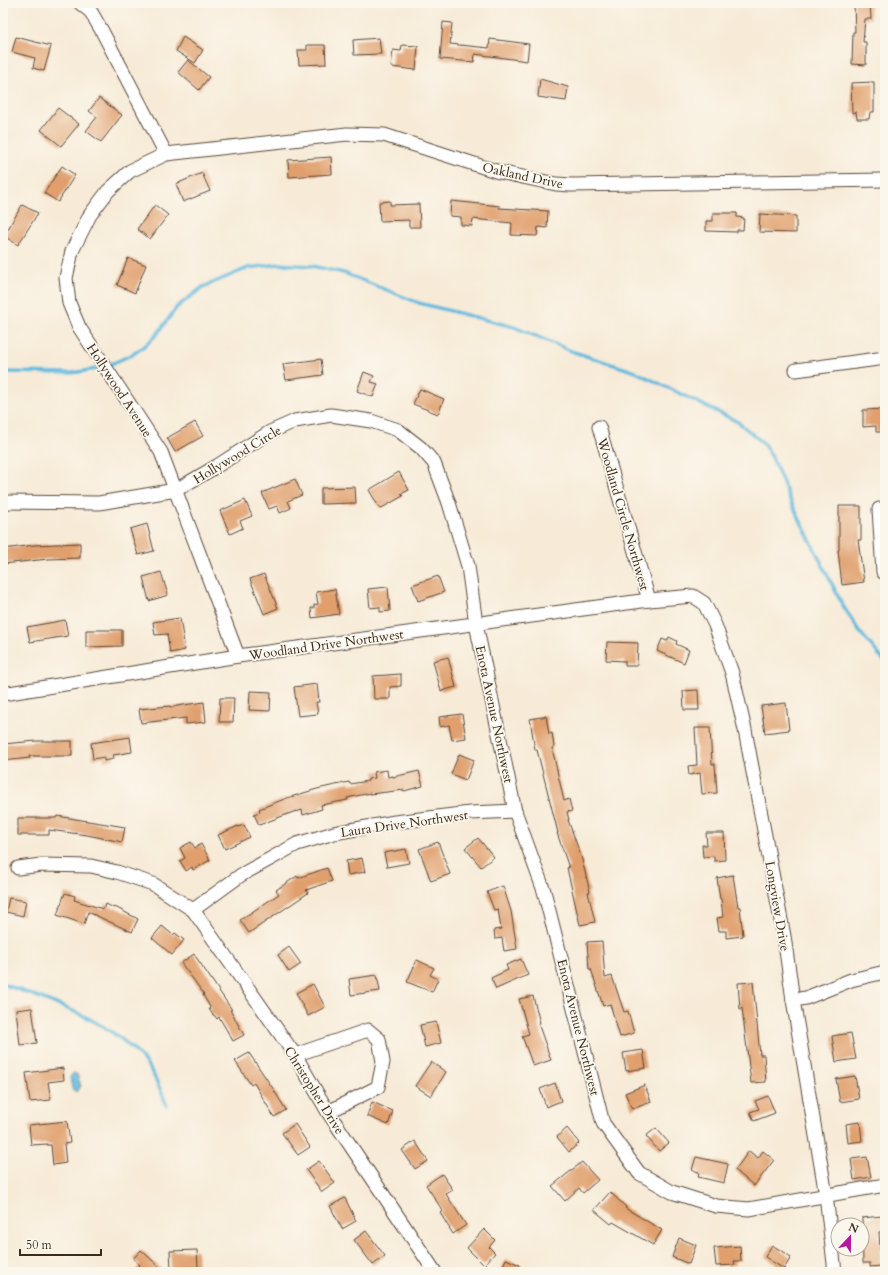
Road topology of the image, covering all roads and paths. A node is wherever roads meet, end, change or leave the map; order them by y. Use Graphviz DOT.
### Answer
graph roads {
  1 [pos="80,3"];
  2 [pos="166,154"];
  3 [pos="885,180"];
  4 [pos="885,358"];
  5 [pos="796,370"];
  6 [pos="599,427"];
  7 [pos="176,490"];
  8 [pos="3,502"];
  9 [pos="879,509"];
  10 [pos="883,543"];
  11 [pos="883,572"];
  12 [pos="649,600"];
  13 [pos="476,624"];
  14 [pos="238,656"];
  15 [pos="3,694"];
  16 [pos="516,811"];
  17 [pos="18,868"];
  18 [pos="193,910"];
  19 [pos="885,972"];
  20 [pos="793,1000"];
  21 [pos="295,1055"];
  22 [pos="328,1112"];
  23 [pos="885,1185"];
  24 [pos="826,1195"];
  25 [pos="435,1272"];
  26 [pos="835,1272"];
  1 -- 2 [label="street"];
  2 -- 3 [label="street, Oakland Drive"];
  2 -- 7 [label="street, Hollywood Avenue"];
  4 -- 5 [label="street"];
  6 -- 12 [label="street, Woodland Circle Northwest"];
  7 -- 8 [label="street, Hollywood Circle"];
  7 -- 13 [label="street, Hollywood Circle"];
  7 -- 14 [label="street, Hollywood Avenue"];
  9 -- 10 [label="street"];
  10 -- 11 [label="street"];
  12 -- 13 [label="street, Woodland Drive Northwest"];
  12 -- 20 [label="street, Longview Drive"];
  13 -- 14 [label="street, Woodland Drive Northwest"];
  13 -- 16 [label="street, Enota Avenue Northwest"];
  14 -- 15 [label="street, Woodland Drive Northwest"];
  16 -- 18 [label="street, Laura Drive Northwest"];
  16 -- 24 [label="street, Enota Avenue Northwest"];
  17 -- 18 [label="street"];
  18 -- 21 [label="street, Christopher Drive"];
  19 -- 20 [label="street"];
  20 -- 24 [label="street, Longview Drive"];
  21 -- 22 [label="street, Christopher Drive"];
  21 -- 22 [label="street"];
  22 -- 25 [label="street, Christopher Drive"];
  23 -- 24 [label="street, Enota Avenue Northwest"];
  24 -- 26 [label="street, Longview Drive"];
}
